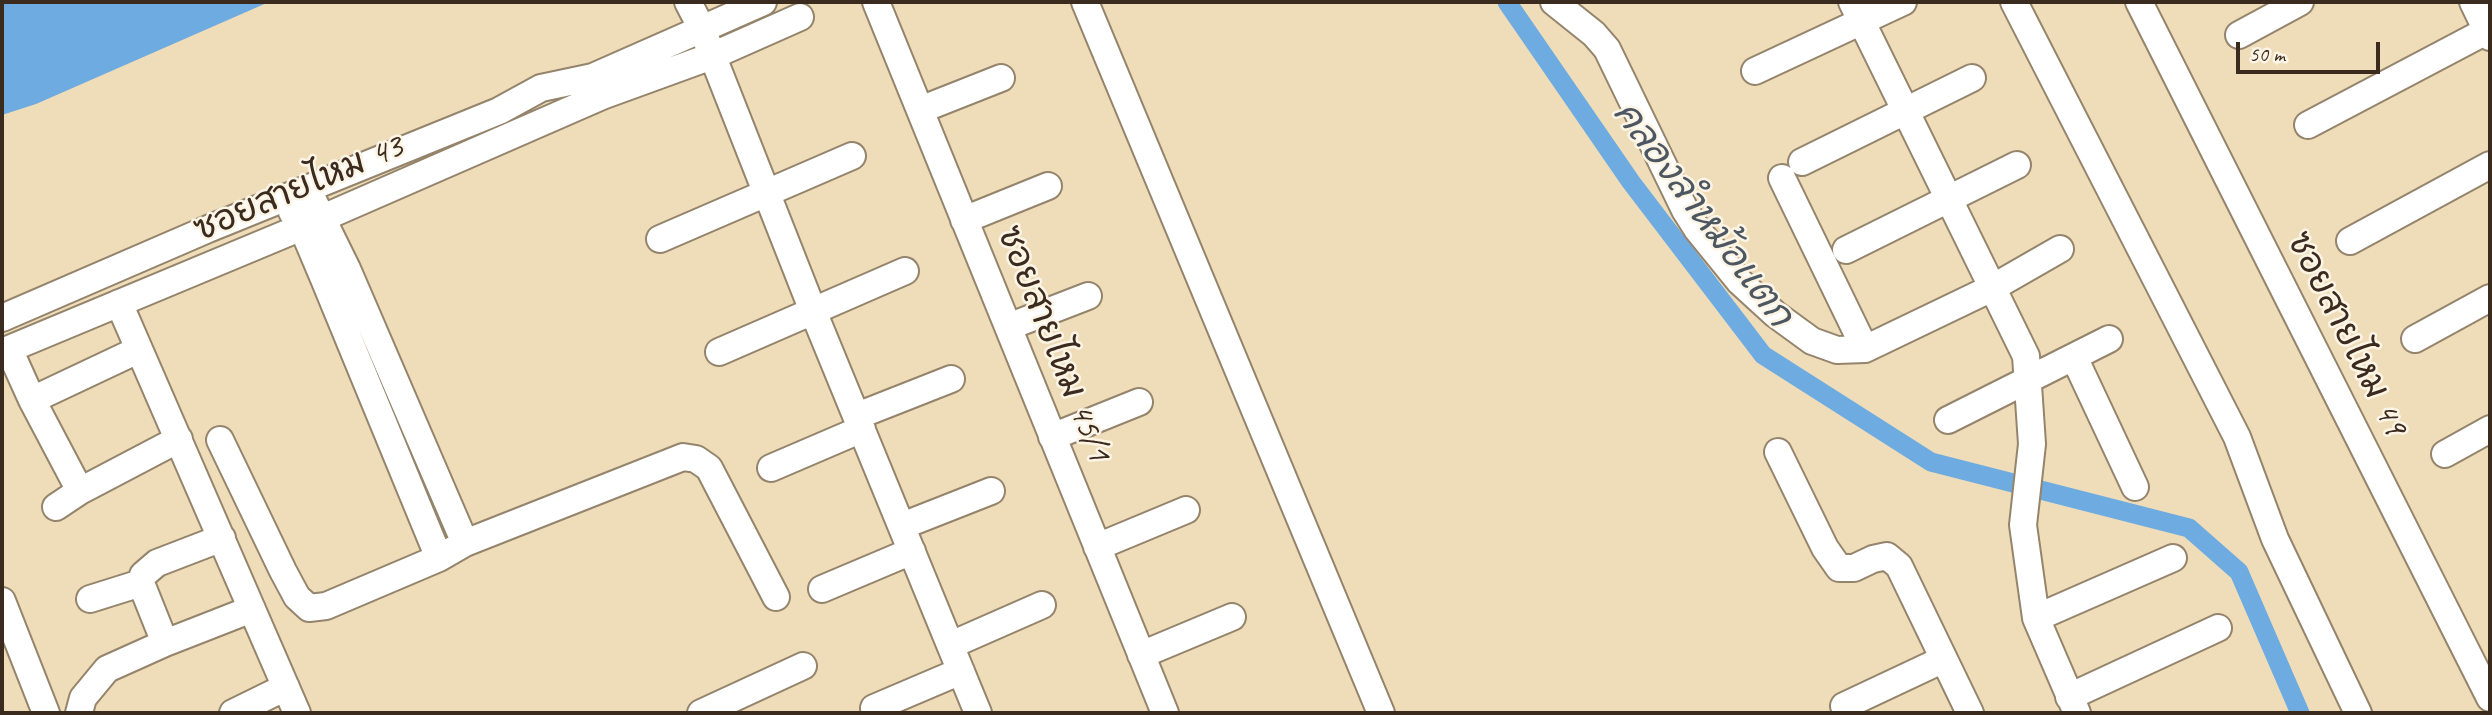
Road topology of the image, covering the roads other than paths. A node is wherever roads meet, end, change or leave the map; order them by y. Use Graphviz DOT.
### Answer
graph roads {
  1 [pos="688,2"];
  2 [pos="763,2"];
  3 [pos="1085,2"];
  4 [pos="1554,2"];
  5 [pos="1903,2"];
  6 [pos="2014,2"];
  7 [pos="2139,2"];
  8 [pos="2300,2"];
  9 [pos="2473,2"];
  10 [pos="879,3"];
  11 [pos="1857,12"];
  12 [pos="800,17"];
  13 [pos="702,29"];
  14 [pos="2489,32"];
  15 [pos="2239,35"];
  16 [pos="712,57"];
  17 [pos="1755,71"];
  18 [pos="1001,78"];
  19 [pos="1972,78"];
  20 [pos="598,87"];
  21 [pos="920,110"];
  22 [pos="1905,111"];
  23 [pos="2308,125"];
  24 [pos="852,156"];
  25 [pos="2017,165"];
  26 [pos="2490,165"];
  27 [pos="1048,186"];
  28 [pos="307,188"];
  29 [pos="766,192"];
  30 [pos="283,198"];
  31 [pos="1948,198"];
  32 [pos="964,220"];
  33 [pos="312,223"];
  34 [pos="660,239"];
  35 [pos="2350,241"];
  36 [pos="2060,249"];
  37 [pos="1846,250"];
  38 [pos="905,271"];
  39 [pos="336,274"];
  40 [pos="1992,288"];
  41 [pos="1088,296"];
  42 [pos="2490,298"];
  43 [pos="119,303"];
  44 [pos="813,311"];
  45 [pos="2,318"];
  46 [pos="1008,327"];
  47 [pos="2109,339"];
  48 [pos="2415,339"];
  49 [pos="1865,349"];
  50 [pos="5,350"];
  51 [pos="138,350"];
  52 [pos="719,352"];
  53 [pos="2074,357"];
  54 [pos="951,379"];
  55 [pos="2027,380"];
  56 [pos="32,400"];
  57 [pos="1139,402"];
  58 [pos="1948,420"];
  59 [pos="860,423"];
  60 [pos="2490,429"];
  61 [pos="1052,437"];
  62 [pos="179,439"];
  63 [pos="220,440"];
  64 [pos="1778,452"];
  65 [pos="2445,454"];
  66 [pos="771,468"];
  67 [pos="2134,487"];
  68 [pos="80,491"];
  69 [pos="991,491"];
  70 [pos="56,507"];
  71 [pos="1186,510"];
  72 [pos="902,526"];
  73 [pos="222,538"];
  74 [pos="465,543"];
  75 [pos="1097,547"];
  76 [pos="912,551"];
  77 [pos="439,558"];
  78 [pos="2173,558"];
  79 [pos="141,583"];
  80 [pos="822,589"];
  81 [pos="776,597"];
  82 [pos="90,599"];
  83 [pos="2,601"];
  84 [pos="1042,605"];
  85 [pos="252,608"];
  86 [pos="1232,617"];
  87 [pos="2036,618"];
  88 [pos="2218,628"];
  89 [pos="165,643"];
  90 [pos="950,645"];
  91 [pos="1141,655"];
  92 [pos="1944,659"];
  93 [pos="803,666"];
  94 [pos="961,671"];
  95 [pos="286,687"];
  96 [pos="2490,698"];
  97 [pos="2073,705"];
  98 [pos="1844,706"];
  99 [pos="874,708"];
  100 [pos="46,713"];
  101 [pos="79,713"];
  102 [pos="233,713"];
  103 [pos="297,713"];
  104 [pos="701,713"];
  105 [pos="978,713"];
  106 [pos="1165,713"];
  107 [pos="1381,713"];
  108 [pos="1969,713"];
  109 [pos="2358,713"];
  1 -- 13 [label="street"];
  2 -- 13 [label="street"];
  3 -- 107 [label="street"];
  4 -- 49 [label="street"];
  5 -- 11 [label="street"];
  6 -- 109 [label="street"];
  7 -- 96 [label="street, ซอยสายไหม 49"];
  8 -- 15 [label="street"];
  9 -- 14 [label="street"];
  10 -- 21 [label="street, ซอยสายไหม 45/1"];
  11 -- 17 [label="street"];
  11 -- 22 [label="street"];
  12 -- 16 [label="street"];
  13 -- 16 [label="street"];
  13 -- 20 [label="street"];
  14 -- 23 [label="street"];
  16 -- 20 [label="street"];
  16 -- 29 [label="street"];
  18 -- 21 [label="street"];
  19 -- 22 [label="street"];
  20 -- 28 [label="street"];
  20 -- 33 [label="street, ซอยสายไหม 43"];
  21 -- 32 [label="street, ซอยสายไหม 45/1"];
  22 -- 31 [label="street"];
  22 -- 49 [label="street"];
  24 -- 29 [label="street"];
  25 -- 31 [label="street"];
  26 -- 35 [label="street"];
  27 -- 32 [label="street"];
  28 -- 30 [label="street"];
  28 -- 33 [label="street"];
  29 -- 34 [label="street"];
  29 -- 44 [label="street"];
  30 -- 33 [label="street"];
  30 -- 45 [label="street"];
  31 -- 37 [label="street"];
  31 -- 40 [label="street"];
  32 -- 46 [label="street, ซอยสายไหม 45/1"];
  33 -- 39 [label="street"];
  33 -- 43 [label="street, ซอยสายไหม 43"];
  36 -- 40 [label="street"];
  38 -- 44 [label="street"];
  39 -- 74 [label="street"];
  39 -- 77 [label="street"];
  40 -- 49 [label="street"];
  40 -- 55 [label="street"];
  41 -- 46 [label="street"];
  42 -- 48 [label="street"];
  43 -- 50 [label="street, ซอยสายไหม 43"];
  43 -- 51 [label="street"];
  44 -- 52 [label="street"];
  44 -- 59 [label="street"];
  46 -- 61 [label="street, ซอยสายไหม 45/1"];
  47 -- 53 [label="street"];
  50 -- 56 [label="street"];
  51 -- 56 [label="street"];
  51 -- 62 [label="street"];
  53 -- 55 [label="street"];
  53 -- 67 [label="street"];
  54 -- 59 [label="street"];
  55 -- 58 [label="street"];
  55 -- 87 [label="street"];
  56 -- 68 [label="street"];
  57 -- 61 [label="street"];
  59 -- 66 [label="street"];
  59 -- 72 [label="street"];
  60 -- 65 [label="street"];
  61 -- 75 [label="street, ซอยสายไหม 45/1"];
  62 -- 68 [label="street"];
  62 -- 73 [label="street"];
  63 -- 77 [label="street"];
  64 -- 92 [label="street"];
  68 -- 70 [label="street"];
  69 -- 72 [label="street"];
  71 -- 75 [label="street"];
  72 -- 76 [label="street"];
  73 -- 79 [label="street"];
  73 -- 85 [label="street"];
  74 -- 77 [label="street"];
  74 -- 81 [label="street"];
  75 -- 91 [label="street, ซอยสายไหม 45/1"];
  76 -- 80 [label="street"];
  76 -- 90 [label="street"];
  78 -- 87 [label="street"];
  79 -- 82 [label="street"];
  79 -- 89 [label="street"];
  83 -- 100 [label="street"];
  84 -- 90 [label="street"];
  85 -- 89 [label="street"];
  85 -- 95 [label="street"];
  86 -- 91 [label="street"];
  87 -- 97 [label="street"];
  88 -- 97 [label="street"];
  89 -- 101 [label="street"];
  90 -- 94 [label="street"];
  91 -- 106 [label="street, ซอยสายไหม 45/1"];
  92 -- 98 [label="street"];
  92 -- 108 [label="street"];
  93 -- 104 [label="street"];
  94 -- 99 [label="street"];
  94 -- 105 [label="street"];
  95 -- 102 [label="street"];
  95 -- 103 [label="street"];
}
